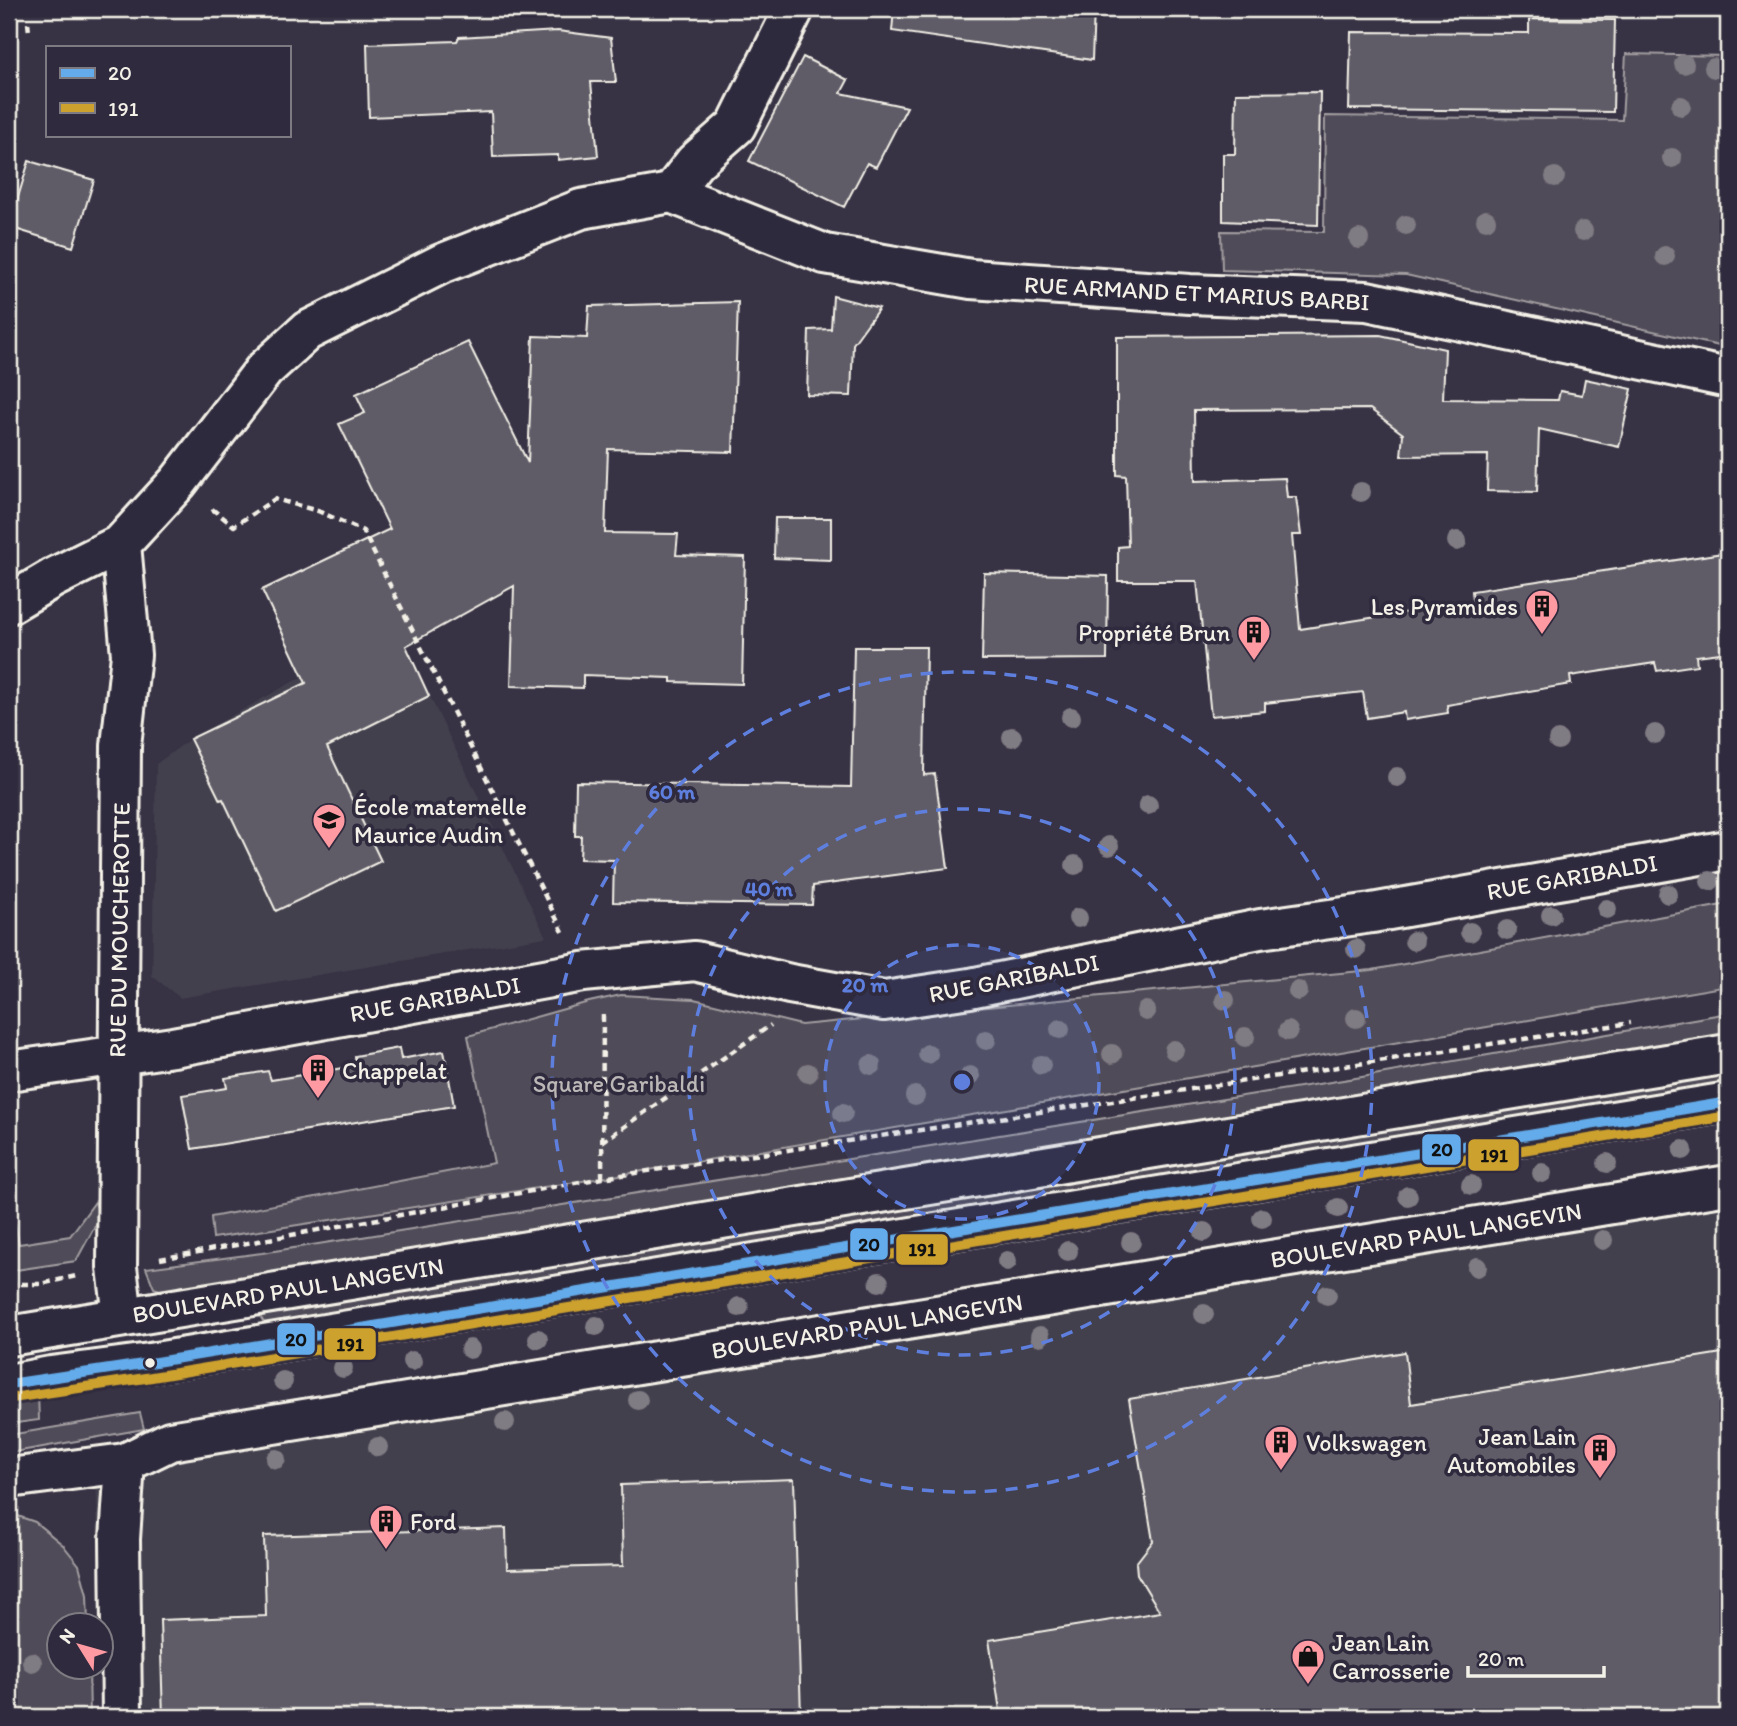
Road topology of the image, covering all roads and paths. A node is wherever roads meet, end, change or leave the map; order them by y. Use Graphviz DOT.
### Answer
graph roads {
  1 [pos="794,9"];
  2 [pos="28,23"];
  3 [pos="29,32"];
  4 [pos="671,193"];
  5 [pos="1728,378"];
  6 [pos="207,505"];
  7 [pos="121,544"];
  8 [pos="9,604"];
  9 [pos="1728,850"];
  10 [pos="583,972"];
  11 [pos="790,984"];
  12 [pos="1630,1023"];
  13 [pos="1728,1054"];
  14 [pos="119,1055"];
  15 [pos="9,1071"];
  16 [pos="1728,1102"];
  17 [pos="602,1142"];
  18 [pos="601,1178"];
  19 [pos="1728,1185"];
  20 [pos="117,1267"];
  21 [pos="9,1284"];
  22 [pos="123,1317"];
  23 [pos="9,1336"];
  24 [pos="9,1384"];
  25 [pos="125,1463"];
  26 [pos="9,1478"];
  27 [pos="122,1717"];
  1 -- 4 [label="street"];
  2 -- 3 [label="path"];
  4 -- 5 [label="street, RUE ARMAND ET MARIUS BARBI"];
  4 -- 7 [label="street"];
  6 -- 10 [label="path"];
  7 -- 8 [label="street"];
  7 -- 14 [label="street, RUE DU MOUCHEROTTE"];
  9 -- 11 [label="street, RUE GARIBALDI"];
  10 -- 11 [label="street, RUE GARIBALDI"];
  10 -- 14 [label="street, RUE GARIBALDI"];
  10 -- 17 [label="path"];
  11 -- 17 [label="path"];
  12 -- 18 [label="path, BOULEVARD PAUL LANGEVIN"];
  13 -- 22 [label="street, BOULEVARD PAUL LANGEVIN"];
  14 -- 15 [label="street, RUE GARIBALDI"];
  14 -- 20 [label="street, RUE DU MOUCHEROTTE"];
  16 -- 24 [label="street, BOULEVARD PAUL LANGEVIN"];
  17 -- 18 [label="path"];
  18 -- 20 [label="path, BOULEVARD PAUL LANGEVIN"];
  19 -- 25 [label="street, BOULEVARD PAUL LANGEVIN"];
  20 -- 21 [label="path, BOULEVARD PAUL LANGEVIN"];
  20 -- 22 [label="street, RUE DU MOUCHEROTTE"];
  22 -- 23 [label="street, BOULEVARD PAUL LANGEVIN"];
  25 -- 26 [label="street, BOULEVARD PAUL LANGEVIN"];
  25 -- 27 [label="street"];
}
